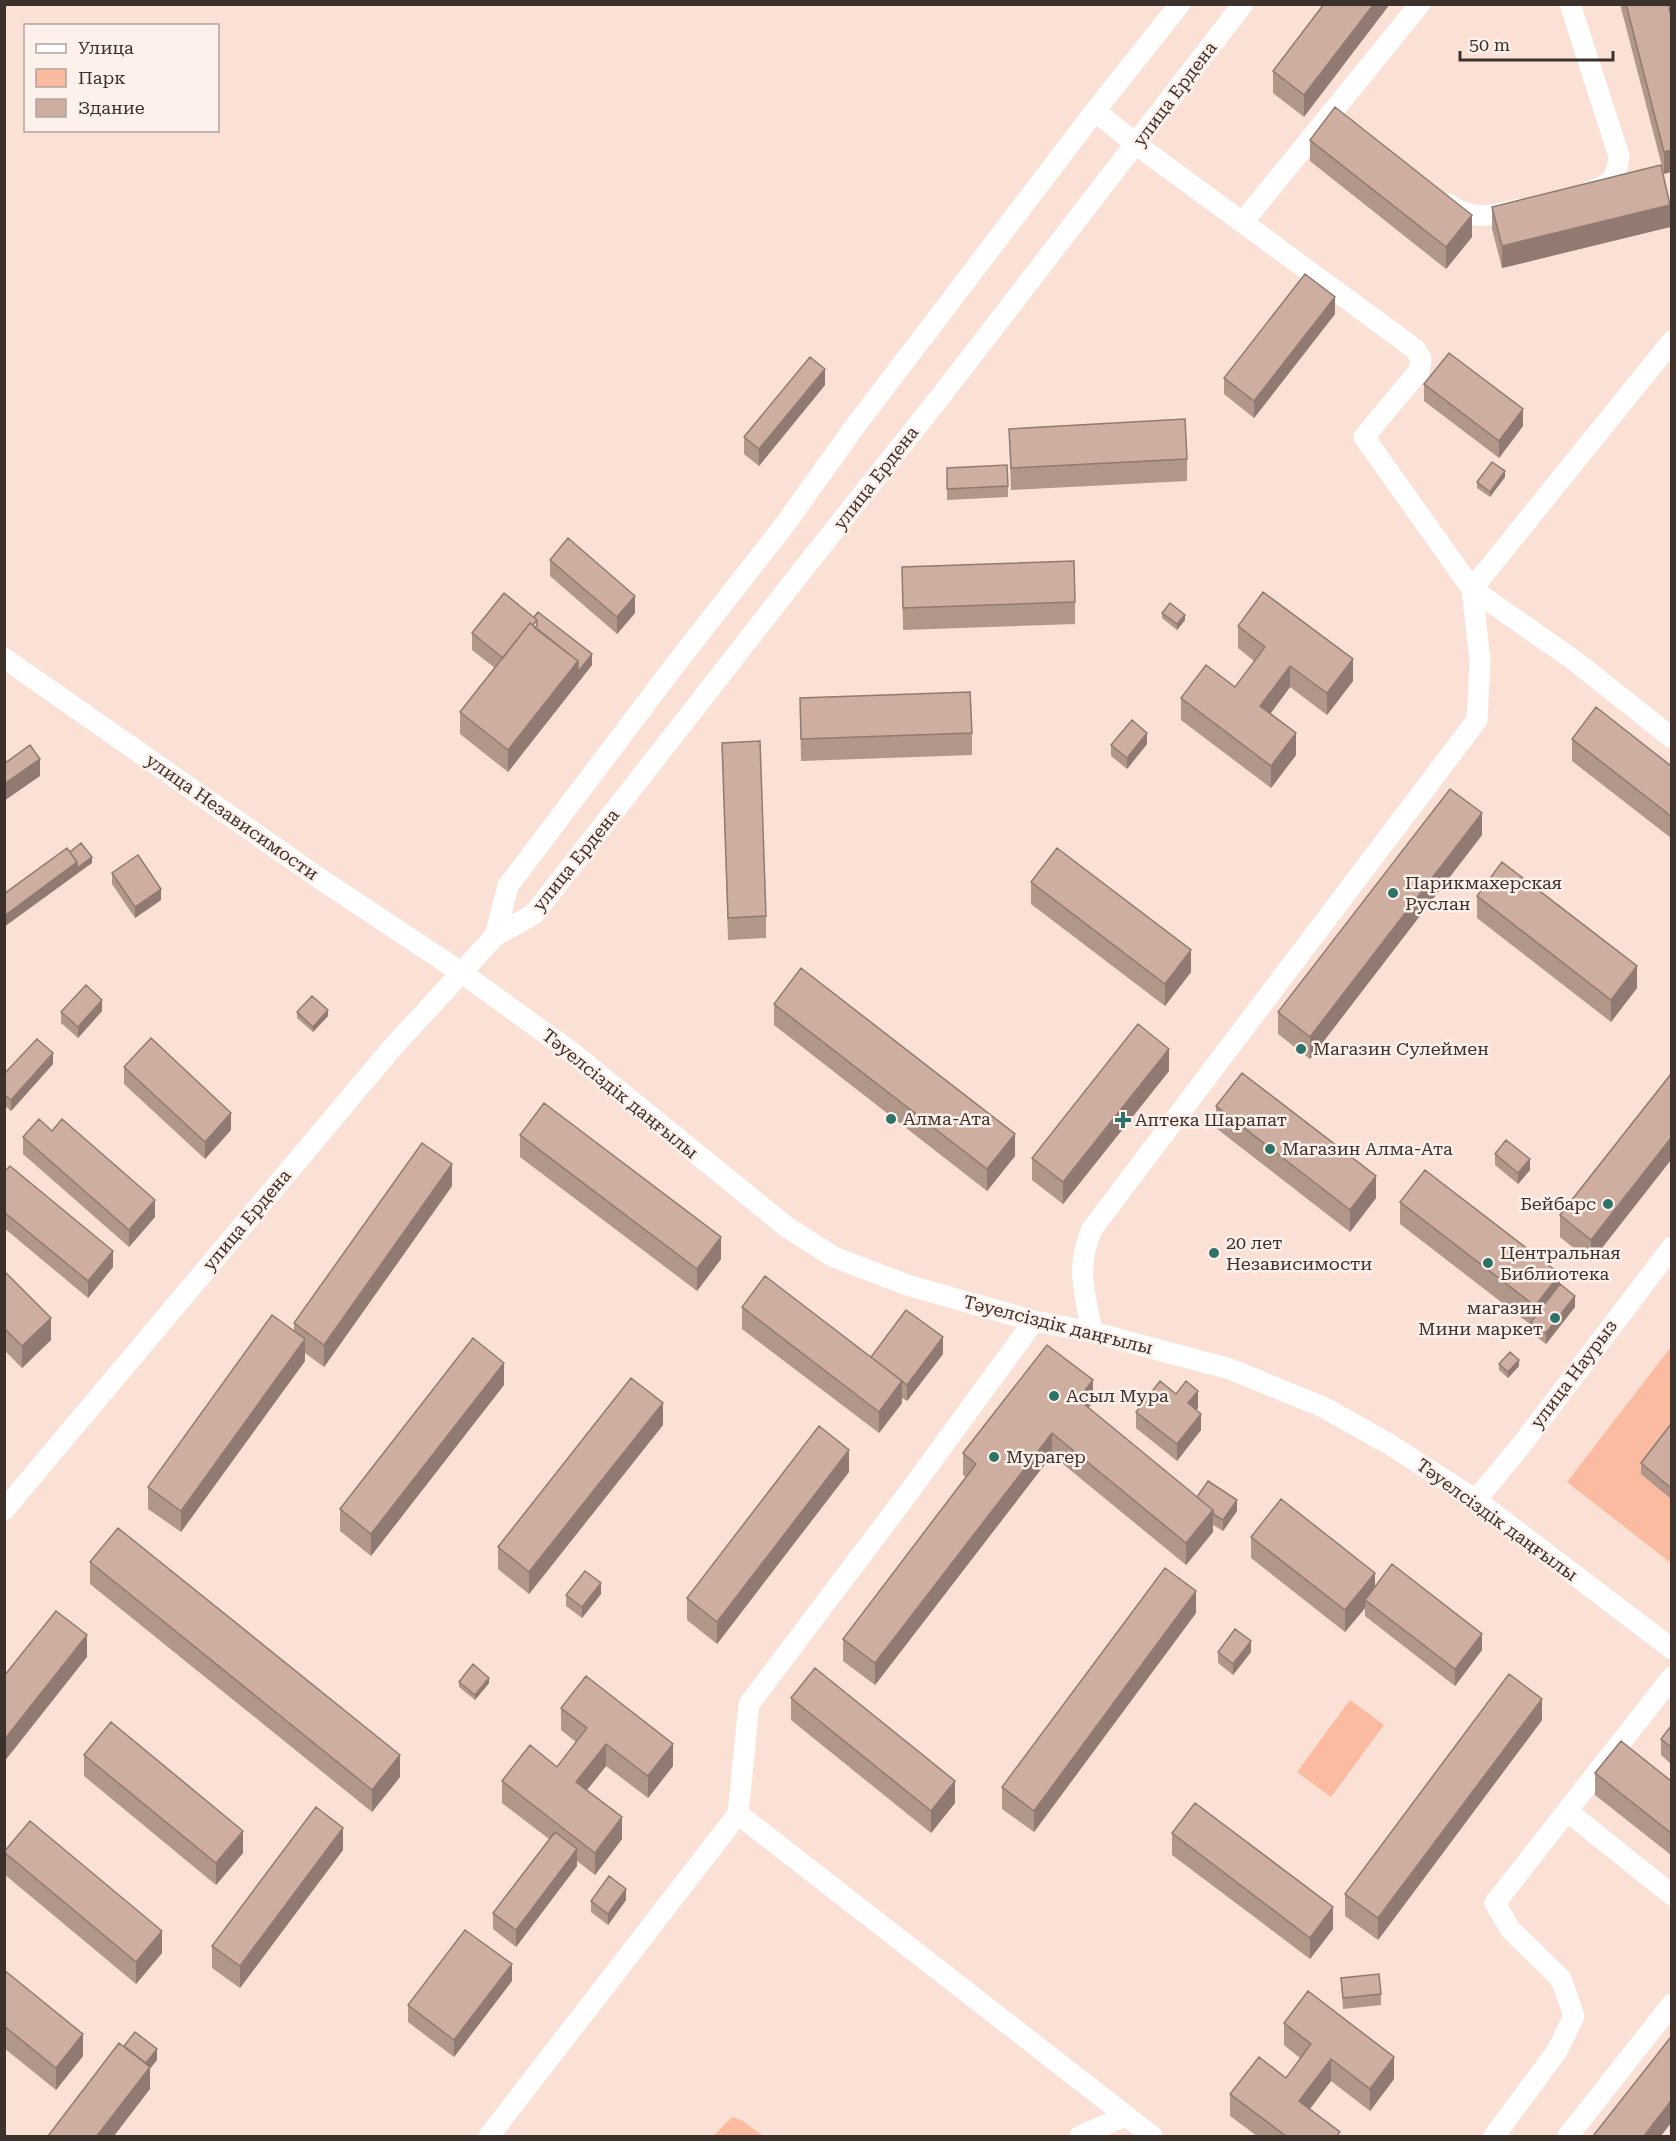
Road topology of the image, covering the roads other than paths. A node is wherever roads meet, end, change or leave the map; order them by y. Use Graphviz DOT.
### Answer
graph roads {
  1 [pos="1180,4"];
  2 [pos="1243,4"];
  3 [pos="1420,4"];
  4 [pos="1570,4"];
  5 [pos="1095,111"];
  6 [pos="1330,115"];
  7 [pos="1349,129"];
  8 [pos="1137,145"];
  9 [pos="1434,194"];
  10 [pos="1575,195"];
  11 [pos="1542,203"];
  12 [pos="1243,222"];
  13 [pos="1671,341"];
  14 [pos="1472,589"];
  15 [pos="4,658"];
  16 [pos="1671,738"];
  17 [pos="495,936"];
  18 [pos="462,973"];
  19 [pos="1671,1247"];
  20 [pos="1034,1321"];
  21 [pos="1092,1332"];
  22 [pos="1476,1500"];
  23 [pos="4,1510"];
  24 [pos="1671,1649"];
  25 [pos="1671,1677"];
  26 [pos="1567,1811"];
  27 [pos="738,1814"];
  28 [pos="1671,1894"];
  29 [pos="1671,2004"];
  30 [pos="1125,2116"];
  31 [pos="489,2136"];
  32 [pos="1080,2136"];
  33 [pos="1152,2136"];
  34 [pos="1494,2136"];
  35 [pos="1568,2136"];
  1 -- 5 [label="street, улица Ердена"];
  2 -- 8 [label="street, улица Ердена"];
  3 -- 6 [label="street"];
  4 -- 10 [label="street"];
  5 -- 8 [label="street"];
  5 -- 17 [label="street, улица Ердена"];
  6 -- 7 [label="street"];
  6 -- 12 [label="street"];
  8 -- 12 [label="street"];
  8 -- 17 [label="street, улица Ердена"];
  9 -- 11 [label="street"];
  12 -- 14 [label="street"];
  13 -- 14 [label="street"];
  14 -- 16 [label="street"];
  14 -- 21 [label="street"];
  15 -- 18 [label="street, улица Независимости"];
  17 -- 18 [label="street, улица Ердена"];
  18 -- 20 [label="street, Тәуелсіздік даңғылы"];
  18 -- 23 [label="street, улица Ердена"];
  19 -- 22 [label="street, улица Наурыз"];
  20 -- 21 [label="street, Тәуелсіздік даңғылы"];
  20 -- 27 [label="street"];
  21 -- 22 [label="street, Тәуелсіздік даңғылы"];
  22 -- 24 [label="street, Тәуелсіздік даңғылы"];
  25 -- 26 [label="street"];
  26 -- 28 [label="street"];
  26 -- 34 [label="street"];
  27 -- 30 [label="street"];
  27 -- 31 [label="street"];
  29 -- 35 [label="street"];
  30 -- 32 [label="street"];
  30 -- 33 [label="street"];
}
